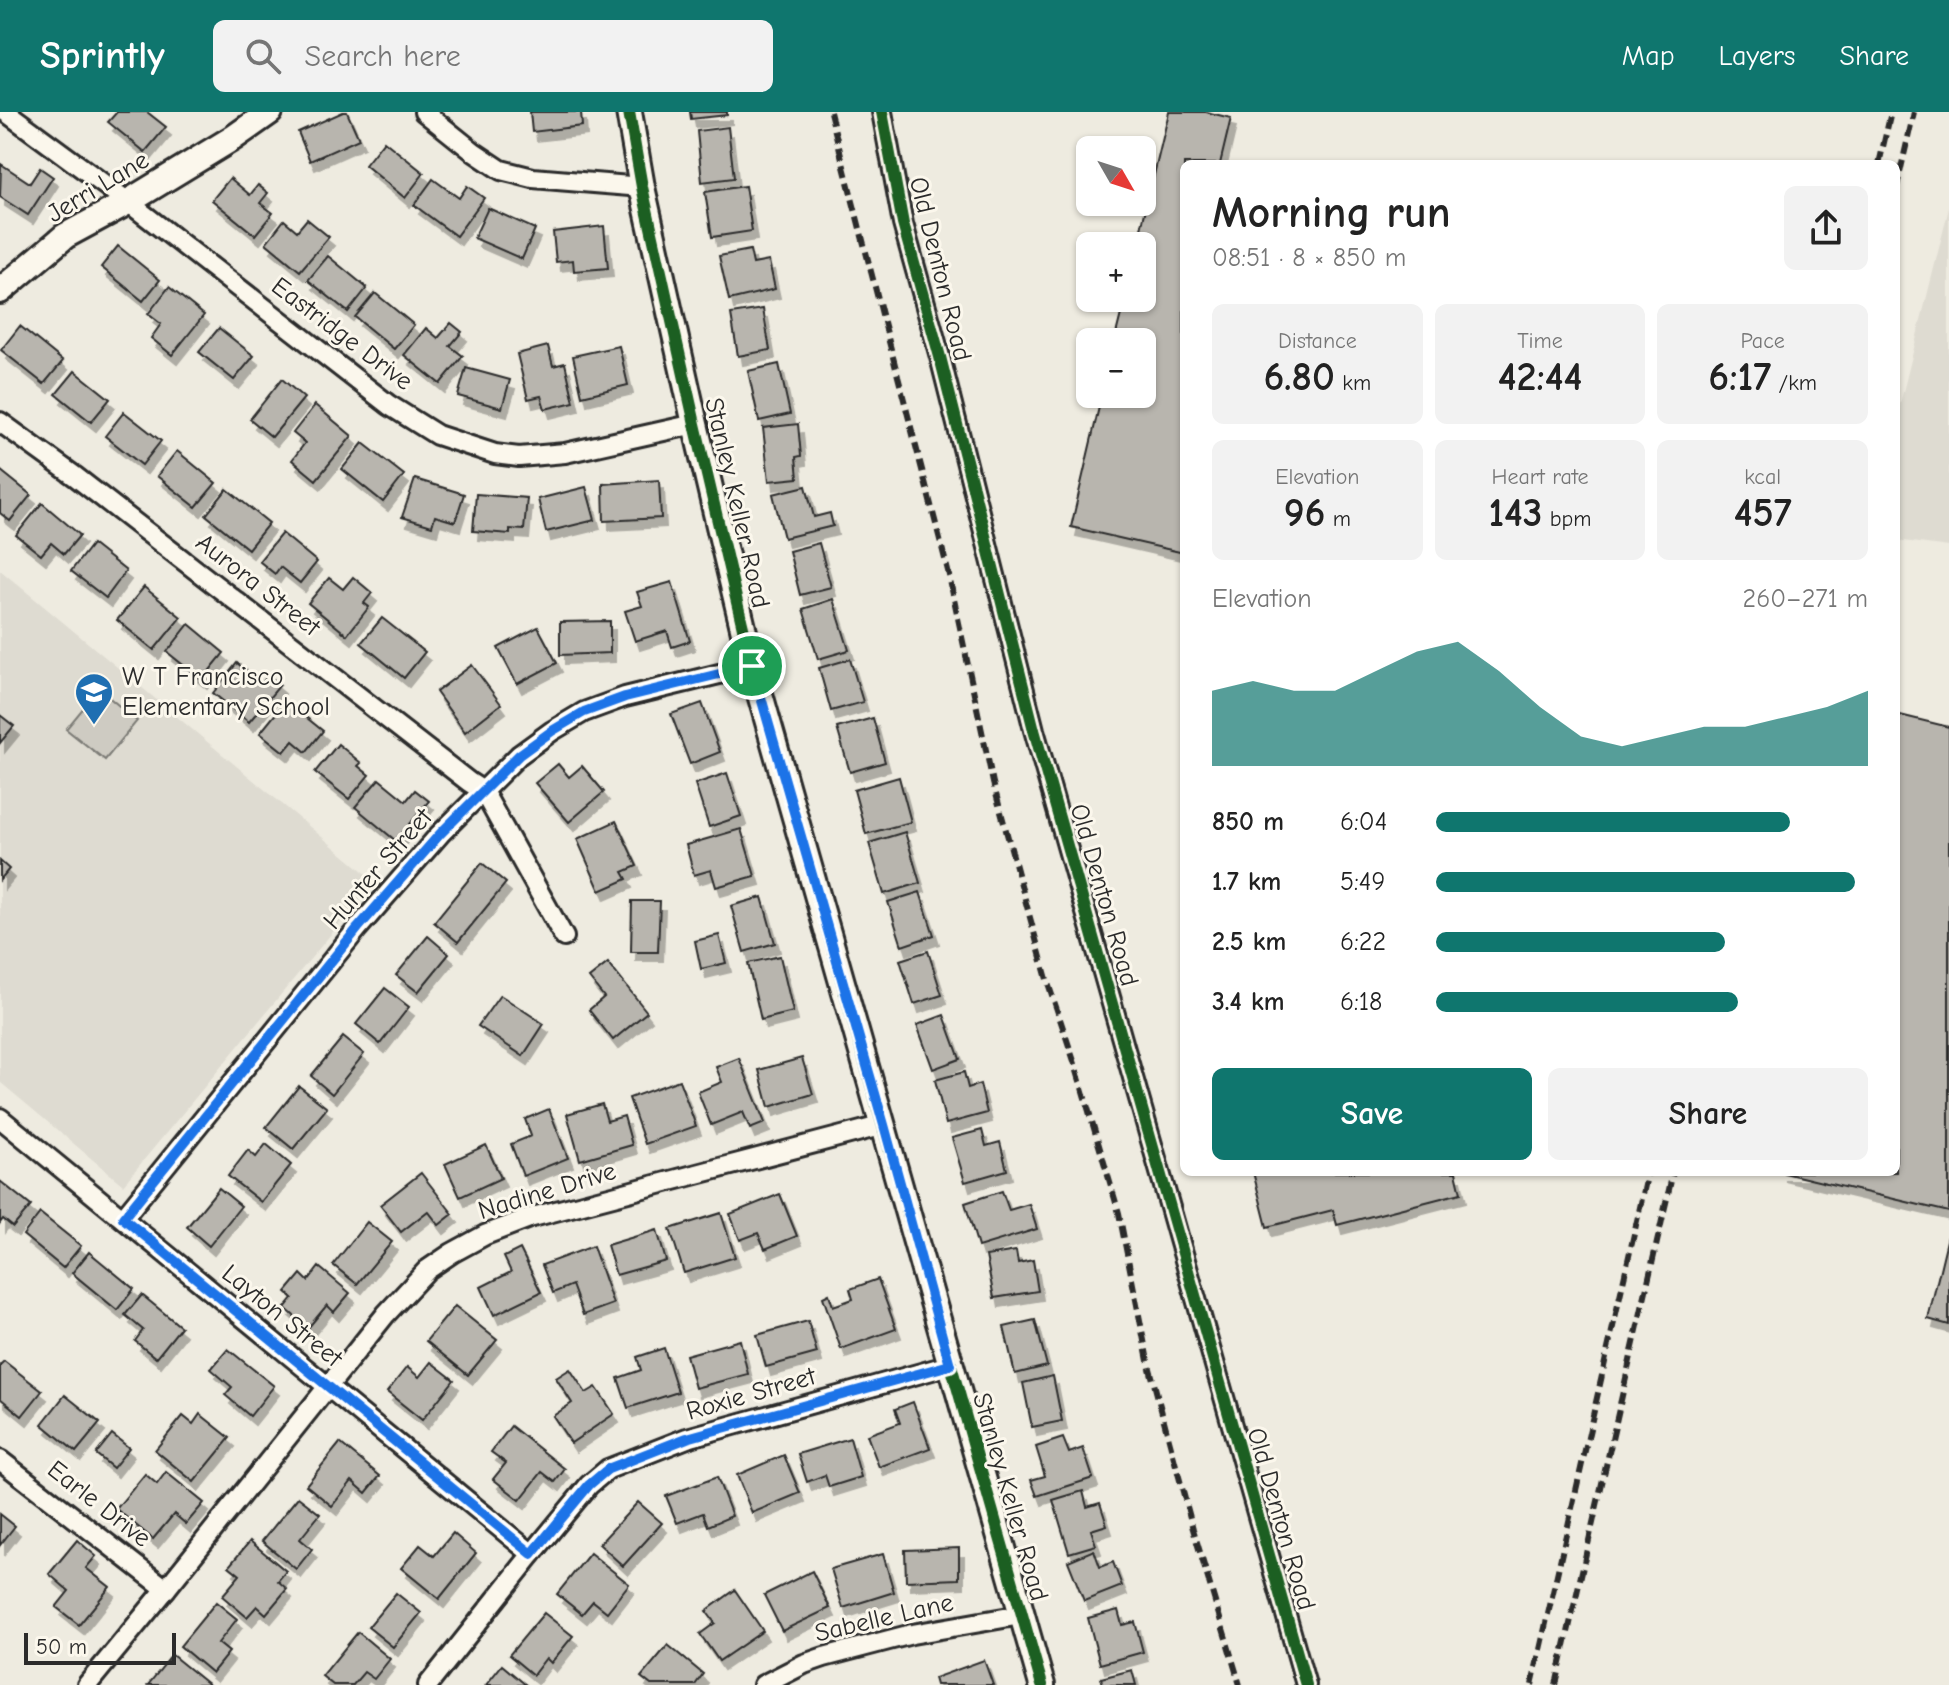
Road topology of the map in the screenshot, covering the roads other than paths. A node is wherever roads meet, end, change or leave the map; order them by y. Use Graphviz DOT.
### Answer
graph roads {
  1 [pos="6,112"];
  2 [pos="270,112"];
  3 [pos="424,112"];
  4 [pos="629,112"];
  5 [pos="882,112"];
  6 [pos="642,187"];
  7 [pos="128,202"];
  8 [pos="0,291"];
  9 [pos="0,422"];
  10 [pos="695,424"];
  11 [pos="752,666"];
  12 [pos="483,791"];
  13 [pos="564,937"];
  14 [pos="0,1118"];
  15 [pos="884,1125"];
  16 [pos="123,1218"];
  17 [pos="950,1365"];
  18 [pos="328,1387"];
  19 [pos="0,1460"];
  20 [pos="532,1554"];
  21 [pos="166,1589"];
  22 [pos="1021,1615"];
  23 [pos="87,1685"];
  24 [pos="428,1685"];
  25 [pos="763,1685"];
  26 [pos="1042,1685"];
  27 [pos="1306,1685"];
  1 -- 7 [label="street, Eastridge Drive"];
  2 -- 7 [label="street, Jerri Lane"];
  3 -- 6 [label="street"];
  4 -- 6 [label="street, Stanley Keller Road"];
  5 -- 27 [label="street, Old Denton Road"];
  6 -- 10 [label="street, Stanley Keller Road"];
  7 -- 8 [label="street, Jerri Lane"];
  7 -- 10 [label="street, Eastridge Drive"];
  9 -- 12 [label="street, Aurora Street"];
  10 -- 11 [label="street, Stanley Keller Road"];
  11 -- 12 [label="street, Hunter Street"];
  11 -- 15 [label="street, Stanley Keller Road"];
  12 -- 13 [label="street"];
  12 -- 16 [label="street, Hunter Street"];
  14 -- 16 [label="street, Layton Street"];
  15 -- 17 [label="street, Stanley Keller Road"];
  15 -- 18 [label="street, Nadine Drive"];
  16 -- 18 [label="street, Layton Street"];
  17 -- 20 [label="street, Roxie Street"];
  17 -- 22 [label="street, Stanley Keller Road"];
  18 -- 20 [label="street, Layton Street"];
  18 -- 21 [label="street, Nadine Drive"];
  19 -- 21 [label="street, Earle Drive"];
  20 -- 24 [label="street, Roxie Street"];
  21 -- 23 [label="street, Nadine Drive"];
  22 -- 25 [label="street, Sabelle Lane"];
  22 -- 26 [label="street, Stanley Keller Road"];
}
